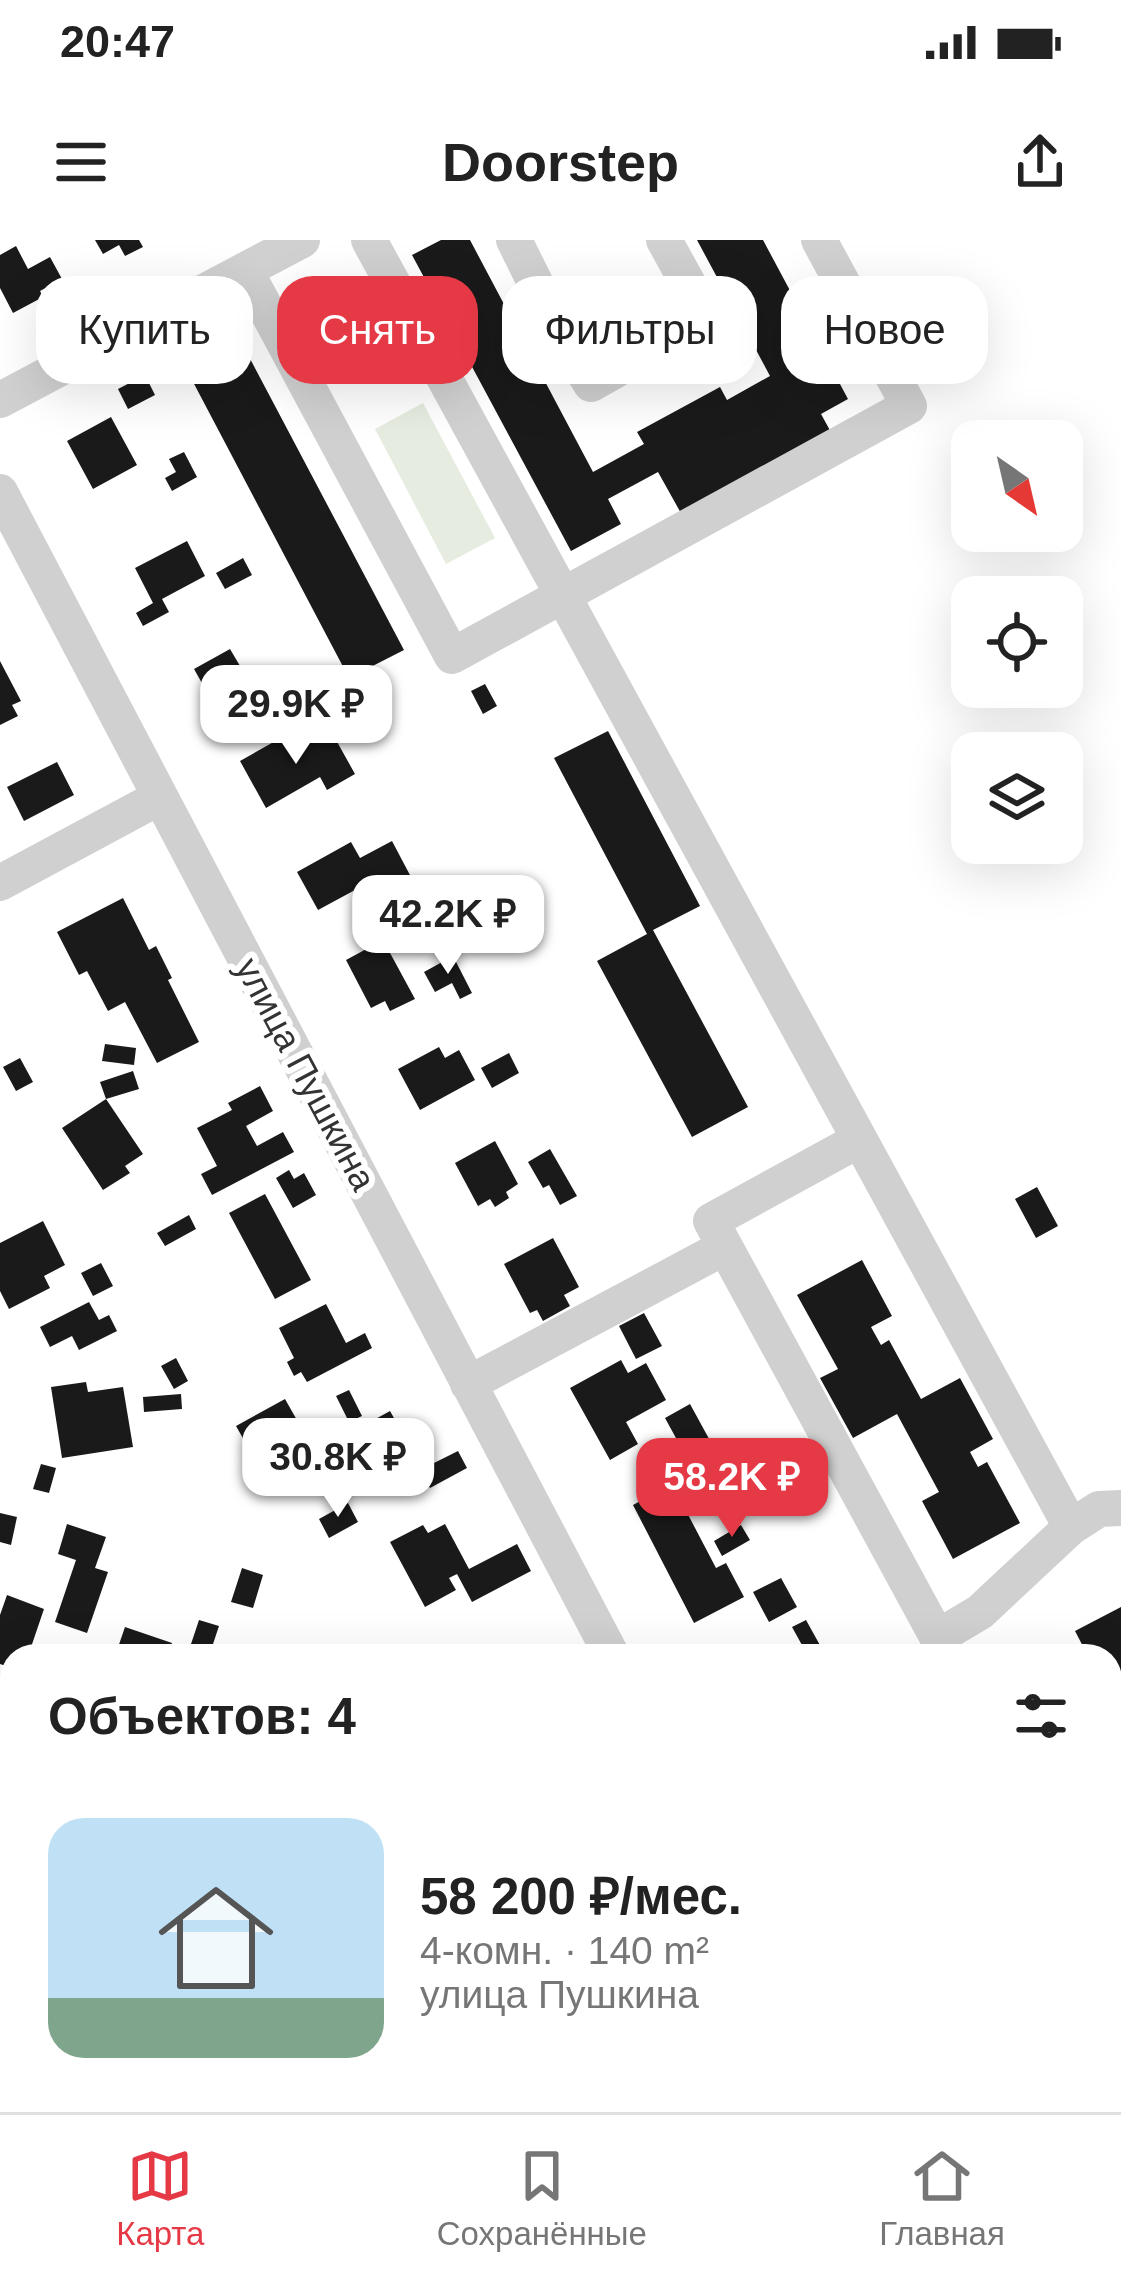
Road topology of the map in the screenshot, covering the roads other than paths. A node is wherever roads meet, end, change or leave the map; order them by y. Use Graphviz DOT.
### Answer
graph roads {
  1 [pos="302,240"];
  2 [pos="369,240"];
  3 [pos="514,240"];
  4 [pos="664,240"];
  5 [pos="819,240"];
  6 [pos="245,270"];
  7 [pos="0,400"];
  8 [pos="0,492"];
  9 [pos="563,597"];
  10 [pos="160,797"];
  11 [pos="0,883"];
  12 [pos="859,1140"];
  13 [pos="724,1246"];
  14 [pos="469,1384"];
  15 [pos="1121,1508"];
  16 [pos="1070,1527"];
  17 [pos="606,1644"];
  18 [pos="942,1644"];
  19 [pos="945,1644"];
  1 -- 6 [label="street"];
  2 -- 9 [label="street"];
  3 -- 4 [label="street"];
  5 -- 9 [label="street"];
  6 -- 7 [label="street"];
  6 -- 9 [label="street"];
  8 -- 10 [label="street, улица Пушкина"];
  9 -- 12 [label="street"];
  10 -- 11 [label="street"];
  10 -- 14 [label="street, улица Пушкина"];
  12 -- 13 [label="street"];
  12 -- 16 [label="street"];
  13 -- 14 [label="street"];
  13 -- 18 [label="street"];
  14 -- 17 [label="street, улица Пушкина"];
  15 -- 16 [label="street"];
  16 -- 19 [label="street"];
}
